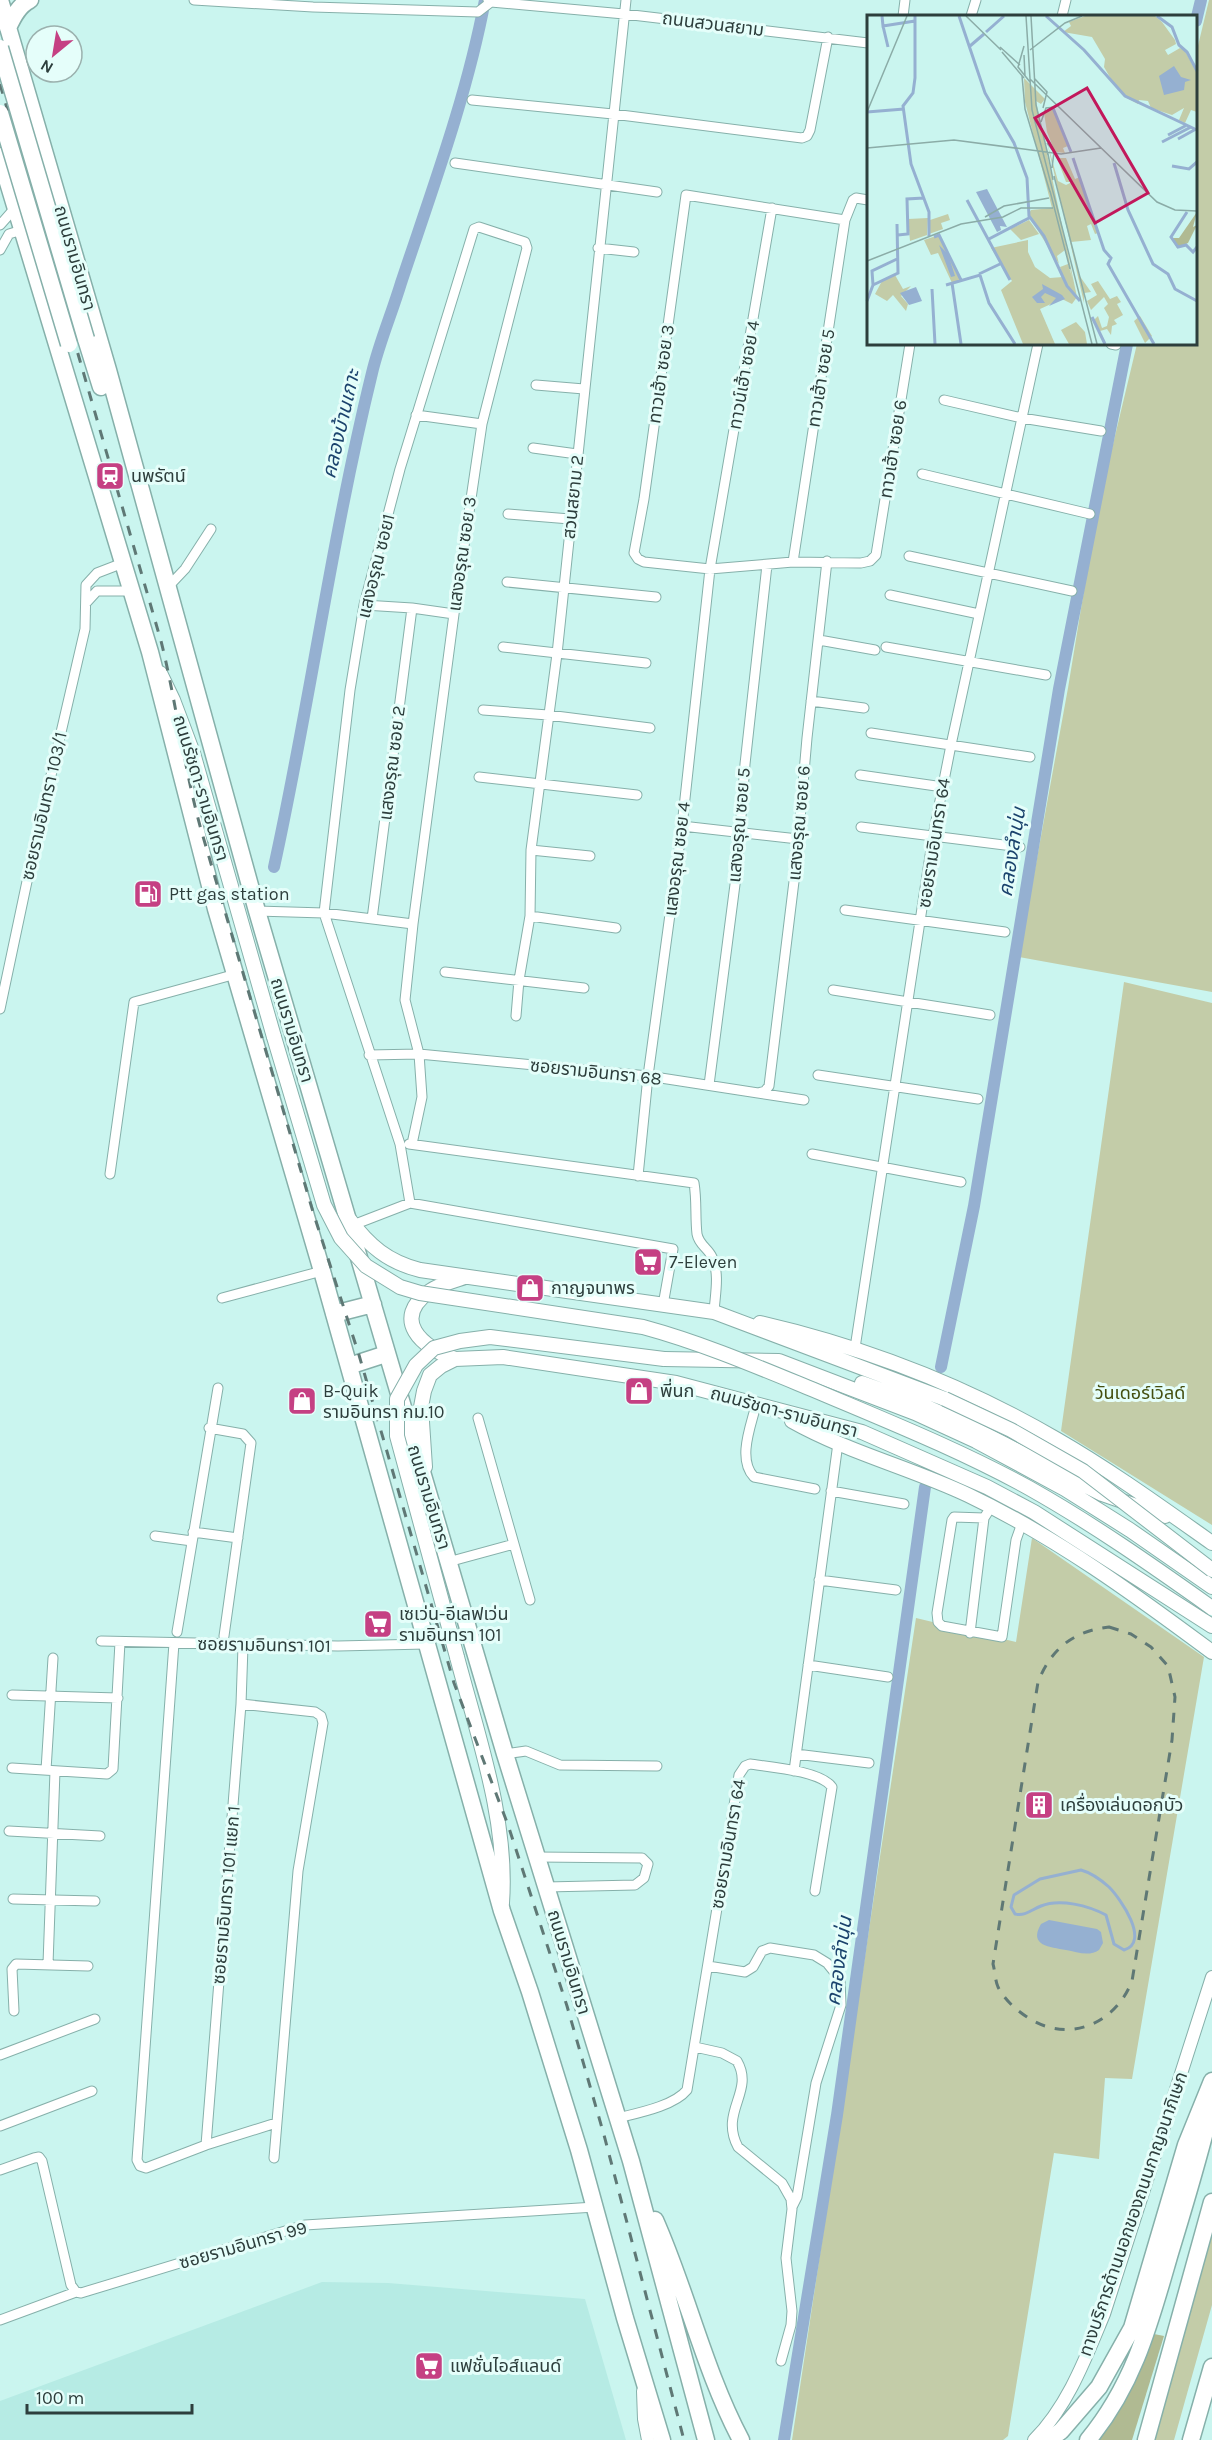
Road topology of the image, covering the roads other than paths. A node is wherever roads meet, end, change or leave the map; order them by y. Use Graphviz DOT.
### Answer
graph roads {
  1 [pos="0,0"];
  2 [pos="6,0"];
  3 [pos="30,0"];
  4 [pos="194,0"];
  5 [pos="626,0"];
  6 [pos="905,0"];
  7 [pos="976,0"];
  8 [pos="1066,0"];
  9 [pos="490,2"];
  10 [pos="624,14"];
  11 [pos="903,15"];
  12 [pos="971,15"];
  13 [pos="1062,15"];
  14 [pos="8,28"];
  15 [pos="828,37"];
  16 [pos="867,43"];
  17 [pos="0,48"];
  18 [pos="472,100"];
  19 [pos="0,113"];
  20 [pos="613,114"];
  21 [pos="36,120"];
  22 [pos="0,129"];
  23 [pos="0,156"];
  24 [pos="455,164"];
  25 [pos="604,185"];
  26 [pos="657,192"];
  27 [pos="867,200"];
  28 [pos="15,208"];
  29 [pos="772,208"];
  30 [pos="845,220"];
  31 [pos="0,225"];
  32 [pos="474,229"];
  33 [pos="22,230"];
  34 [pos="598,248"];
  35 [pos="0,250"];
  36 [pos="634,252"];
  37 [pos="909,345"];
  38 [pos="1038,345"];
  39 [pos="536,385"];
  40 [pos="584,388"];
  41 [pos="944,400"];
  42 [pos="416,415"];
  43 [pos="1022,418"];
  44 [pos="482,424"];
  45 [pos="1101,431"];
  46 [pos="532,447"];
  47 [pos="577,453"];
  48 [pos="922,474"];
  49 [pos="1005,494"];
  50 [pos="508,514"];
  51 [pos="1090,514"];
  52 [pos="147,518"];
  53 [pos="570,519"];
  54 [pos="113,528"];
  55 [pos="212,529"];
  56 [pos="715,541"];
  57 [pos="909,556"];
  58 [pos="827,561"];
  59 [pos="793,562"];
  60 [pos="123,563"];
  61 [pos="767,565"];
  62 [pos="710,569"];
  63 [pos="988,573"];
  64 [pos="507,582"];
  65 [pos="563,586"];
  66 [pos="167,588"];
  67 [pos="132,591"];
  68 [pos="1072,591"];
  69 [pos="890,595"];
  70 [pos="656,597"];
  71 [pos="86,603"];
  72 [pos="364,605"];
  73 [pos="412,608"];
  74 [pos="454,614"];
  75 [pos="979,614"];
  76 [pos="819,640"];
  77 [pos="503,647"];
  78 [pos="886,647"];
  79 [pos="874,650"];
  80 [pos="150,652"];
  81 [pos="557,654"];
  82 [pos="969,662"];
  83 [pos="646,663"];
  84 [pos="1046,675"];
  85 [pos="811,701"];
  86 [pos="864,708"];
  87 [pos="483,710"];
  88 [pos="548,716"];
  89 [pos="650,728"];
  90 [pos="871,733"];
  91 [pos="951,745"];
  92 [pos="1030,757"];
  93 [pos="860,775"];
  94 [pos="479,777"];
  95 [pos="539,785"];
  96 [pos="943,787"];
  97 [pos="637,795"];
  98 [pos="682,826"];
  99 [pos="861,827"];
  100 [pos="740,832"];
  101 [pos="933,836"];
  102 [pos="798,839"];
  103 [pos="1020,847"];
  104 [pos="531,850"];
  105 [pos="590,856"];
  106 [pos="845,910"];
  107 [pos="257,911"];
  108 [pos="324,913"];
  109 [pos="530,916"];
  110 [pos="372,919"];
  111 [pos="921,922"];
  112 [pos="413,924"];
  113 [pos="616,928"];
  114 [pos="1005,932"];
  115 [pos="445,972"];
  116 [pos="236,974"];
  117 [pos="519,980"];
  118 [pos="584,988"];
  119 [pos="833,990"];
  120 [pos="908,1002"];
  121 [pos="0,1009"];
  122 [pos="990,1015"];
  123 [pos="516,1016"];
  124 [pos="369,1054"];
  125 [pos="419,1054"];
  126 [pos="818,1075"];
  127 [pos="648,1076"];
  128 [pos="709,1085"];
  129 [pos="895,1085"];
  130 [pos="758,1093"];
  131 [pos="978,1099"];
  132 [pos="804,1100"];
  133 [pos="400,1144"];
  134 [pos="412,1144"];
  135 [pos="812,1154"];
  136 [pos="882,1169"];
  137 [pos="110,1174"];
  138 [pos="638,1176"];
  139 [pos="961,1182"];
  140 [pos="339,1185"];
  141 [pos="297,1186"];
  142 [pos="410,1203"];
  143 [pos="350,1220"];
  144 [pos="322,1271"];
  145 [pos="465,1277"];
  146 [pos="222,1298"];
  147 [pos="373,1304"];
  148 [pos="663,1305"];
  149 [pos="714,1312"];
  150 [pos="334,1314"];
  151 [pos="855,1348"];
  152 [pos="386,1354"];
  153 [pos="455,1359"];
  154 [pos="779,1361"];
  155 [pos="349,1366"];
  156 [pos="218,1388"];
  157 [pos="756,1405"];
  158 [pos="775,1411"];
  159 [pos="478,1418"];
  160 [pos="209,1428"];
  161 [pos="838,1443"];
  162 [pos="815,1489"];
  163 [pos="427,1490"];
  164 [pos="831,1491"];
  165 [pos="904,1504"];
  166 [pos="988,1513"];
  167 [pos="1022,1523"];
  168 [pos="1195,1531"];
  169 [pos="155,1536"];
  170 [pos="193,1536"];
  171 [pos="238,1538"];
  172 [pos="1212,1543"];
  173 [pos="514,1544"];
  174 [pos="448,1562"];
  175 [pos="1212,1570"];
  176 [pos="819,1580"];
  177 [pos="1212,1587"];
  178 [pos="896,1590"];
  179 [pos="530,1600"];
  180 [pos="1212,1608"];
  181 [pos="1212,1626"];
  182 [pos="177,1632"];
  183 [pos="970,1633"];
  184 [pos="224,1636"];
  185 [pos="101,1641"];
  186 [pos="120,1642"];
  187 [pos="174,1643"];
  188 [pos="426,1644"];
  189 [pos="243,1646"];
  190 [pos="1211,1651"];
  191 [pos="53,1658"];
  192 [pos="808,1665"];
  193 [pos="888,1677"];
  194 [pos="12,1695"];
  195 [pos="51,1696"];
  196 [pos="118,1698"];
  197 [pos="241,1704"];
  198 [pos="505,1754"];
  199 [pos="796,1754"];
  200 [pos="869,1762"];
  201 [pos="657,1766"];
  202 [pos="12,1768"];
  203 [pos="50,1771"];
  204 [pos="794,1771"];
  205 [pos="9,1831"];
  206 [pos="52,1834"];
  207 [pos="100,1836"];
  208 [pos="537,1857"];
  209 [pos="546,1887"];
  210 [pos="815,1891"];
  211 [pos="14,1899"];
  212 [pos="50,1900"];
  213 [pos="95,1901"];
  214 [pos="502,1911"];
  215 [pos="48,1964"];
  216 [pos="88,1966"];
  217 [pos="708,1966"];
  218 [pos="1212,1977"];
  219 [pos="14,2011"];
  220 [pos="95,2019"];
  221 [pos="694,2047"];
  222 [pos="0,2055"];
  223 [pos="1212,2081"];
  224 [pos="92,2091"];
  225 [pos="1212,2104"];
  226 [pos="618,2118"];
  227 [pos="276,2123"];
  228 [pos="0,2126"];
  229 [pos="206,2145"];
  230 [pos="274,2158"];
  231 [pos="631,2161"];
  232 [pos="1,2166"];
  233 [pos="1212,2202"];
  234 [pos="596,2207"];
  235 [pos="792,2207"];
  236 [pos="76,2292"];
  237 [pos="0,2320"];
  238 [pos="781,2361"];
  239 [pos="1212,2367"];
  240 [pos="642,2376"];
  241 [pos="698,2408"];
  242 [pos="648,2440"];
  243 [pos="662,2440"];
  244 [pos="706,2440"];
  245 [pos="712,2440"];
  246 [pos="741,2440"];
  247 [pos="1034,2440"];
  248 [pos="1049,2440"];
  249 [pos="1088,2440"];
  250 [pos="1146,2440"];
  251 [pos="1191,2440"];
  1 -- 2 [label="main road"];
  1 -- 14 [label="highway, ถนนรามอินทรา"];
  3 -- 14 [label="highway"];
  4 -- 9 [label="street, ถนนสวนสยาม"];
  5 -- 10 [label="street, สวนสยาม 2"];
  6 -- 11 [label="street"];
  7 -- 12 [label="street"];
  8 -- 13 [label="street"];
  9 -- 10 [label="street, ถนนสวนสยาม"];
  10 -- 15 [label="street, ถนนสวนสยาม"];
  10 -- 20 [label="street, สวนสยาม 2"];
  14 -- 21 [label="highway, ถนนรามอินทรา"];
  15 -- 16 [label="street, ถนนสวนสยาม"];
  15 -- 20 [label="street"];
  17 -- 52 [label="highway, ถนนรามอินทรา, bridge"];
  18 -- 20 [label="street"];
  19 -- 54 [label="highway, ถนนรามอินทรา, bridge"];
  20 -- 25 [label="street, สวนสยาม 2"];
  21 -- 22 [label="highway"];
  21 -- 52 [label="highway, ถนนรามอินทรา"];
  23 -- 28 [label="highway, ถนนรามอินทรา"];
  24 -- 25 [label="street"];
  25 -- 26 [label="street"];
  25 -- 34 [label="street, สวนสยาม 2"];
  27 -- 30 [label="street, ทาวเฮ้า ซอย 5"];
  28 -- 31 [label="street"];
  28 -- 33 [label="highway, ถนนรามอินทรา"];
  29 -- 30 [label="street"];
  29 -- 56 [label="street, ทาวน์เฮ้า ซอย 4"];
  29 -- 62 [label="street, ทาวเฮ้า ซอย 3"];
  30 -- 59 [label="street, ทาวเฮ้า ซอย 5"];
  32 -- 42 [label="street, แสงอรุณ ซอย1"];
  32 -- 44 [label="street, แสงอรุณ ซอย 3"];
  33 -- 35 [label="street"];
  33 -- 54 [label="highway, ถนนรามอินทรา"];
  34 -- 36 [label="street"];
  34 -- 40 [label="street, สวนสยาม 2"];
  37 -- 58 [label="street, ทาวเฮ้า ซอย 6"];
  38 -- 43 [label="street, ซอยรามอินทรา 64"];
  39 -- 40 [label="street"];
  40 -- 47 [label="street, สวนสยาม 2"];
  41 -- 43 [label="street"];
  42 -- 44 [label="street"];
  42 -- 72 [label="street, แสงอรุณ ซอย1"];
  43 -- 45 [label="street"];
  43 -- 49 [label="street, ซอยรามอินทรา 64"];
  44 -- 74 [label="street, แสงอรุณ ซอย 3"];
  46 -- 47 [label="street"];
  47 -- 53 [label="street, สวนสยาม 2"];
  48 -- 49 [label="street"];
  49 -- 51 [label="street"];
  49 -- 63 [label="street, ซอยรามอินทรา 64"];
  50 -- 53 [label="street"];
  52 -- 66 [label="highway, ถนนรามอินทรา"];
  53 -- 65 [label="street, สวนสยาม 2"];
  54 -- 60 [label="highway, ถนนรามอินทรา"];
  55 -- 66 [label="street"];
  56 -- 62 [label="street, แสงอรุณ ซอย 4"];
  57 -- 63 [label="street"];
  58 -- 59 [label="street"];
  58 -- 76 [label="street, แสงอรุณ ซอย 6"];
  59 -- 61 [label="street"];
  60 -- 67 [label="highway, ถนนรามอินทรา"];
  60 -- 71 [label="street, ซอยรามอินทรา 103/1"];
  61 -- 62 [label="street"];
  61 -- 100 [label="street, แสงอรุณ ซอย 5"];
  62 -- 98 [label="street, แสงอรุณ ซอย 4"];
  63 -- 68 [label="street"];
  63 -- 75 [label="street, ซอยรามอินทรา 64"];
  64 -- 65 [label="street"];
  65 -- 70 [label="street"];
  65 -- 81 [label="street, สวนสยาม 2"];
  66 -- 107 [label="highway, ถนนรามอินทรา"];
  67 -- 71 [label="street"];
  67 -- 80 [label="highway, ถนนรามอินทรา"];
  69 -- 75 [label="street"];
  71 -- 121 [label="street, ซอยรามอินทรา 103/1"];
  72 -- 73 [label="street"];
  72 -- 108 [label="street, แสงอรุณ ซอย1"];
  73 -- 74 [label="street"];
  73 -- 110 [label="street, แสงอรุณ ซอย 2"];
  74 -- 112 [label="street, แสงอรุณ ซอย 3"];
  75 -- 82 [label="street, ซอยรามอินทรา 64"];
  76 -- 79 [label="street"];
  76 -- 85 [label="street, แสงอรุณ ซอย 6"];
  77 -- 81 [label="street"];
  78 -- 82 [label="street"];
  80 -- 116 [label="highway, ถนนรามอินทรา"];
  80 -- 180 [label="main road, ถนนรัชดา-รามอินทรา, bridge"];
  81 -- 83 [label="street"];
  81 -- 88 [label="street, สวนสยาม 2"];
  82 -- 84 [label="street"];
  82 -- 91 [label="street, ซอยรามอินทรา 64"];
  85 -- 86 [label="street"];
  85 -- 102 [label="street, แสงอรุณ ซอย 6"];
  87 -- 88 [label="street"];
  88 -- 89 [label="street"];
  88 -- 95 [label="street, สวนสยาม 2"];
  90 -- 91 [label="street"];
  91 -- 92 [label="street"];
  91 -- 96 [label="street, ซอยรามอินทรา 64"];
  93 -- 96 [label="street"];
  94 -- 95 [label="street"];
  95 -- 97 [label="street"];
  95 -- 104 [label="street, สวนสยาม 2"];
  96 -- 101 [label="street, ซอยรามอินทรา 64"];
  98 -- 100 [label="street"];
  98 -- 127 [label="street, แสงอรุณ ซอย 4"];
  99 -- 101 [label="street"];
  100 -- 102 [label="street"];
  100 -- 128 [label="street, แสงอรุณ ซอย 5"];
  101 -- 103 [label="street"];
  101 -- 111 [label="street, ซอยรามอินทรา 64"];
  102 -- 130 [label="street, แสงอรุณ ซอย 6"];
  104 -- 105 [label="street"];
  104 -- 109 [label="street, สวนสยาม 2"];
  106 -- 111 [label="street"];
  107 -- 108 [label="street"];
  107 -- 140 [label="highway, ถนนรามอินทรา"];
  108 -- 110 [label="street"];
  108 -- 124 [label="street"];
  109 -- 113 [label="street"];
  109 -- 117 [label="street, สวนสยาม 2"];
  110 -- 112 [label="street"];
  111 -- 114 [label="street"];
  111 -- 120 [label="street, ซอยรามอินทรา 64"];
  112 -- 125 [label="street"];
  115 -- 117 [label="street"];
  116 -- 137 [label="street"];
  116 -- 141 [label="highway, ถนนรามอินทรา"];
  117 -- 118 [label="street"];
  117 -- 123 [label="street, สวนสยาม 2"];
  119 -- 120 [label="street"];
  120 -- 122 [label="street"];
  120 -- 129 [label="street, ซอยรามอินทรา 64"];
  124 -- 125 [label="street, ซอยรามอินทรา 68"];
  124 -- 133 [label="street"];
  125 -- 127 [label="street, ซอยรามอินทรา 68"];
  125 -- 134 [label="street"];
  126 -- 129 [label="street"];
  127 -- 128 [label="street, ซอยรามอินทรา 68"];
  127 -- 138 [label="street, แสงอรุณ ซอย 4"];
  128 -- 130 [label="street, ซอยรามอินทรา 68"];
  129 -- 131 [label="street"];
  129 -- 136 [label="street, ซอยรามอินทรา 64"];
  130 -- 132 [label="street, ซอยรามอินทรา 68"];
  133 -- 134 [label="street"];
  133 -- 142 [label="street"];
  134 -- 138 [label="street"];
  135 -- 136 [label="street"];
  136 -- 139 [label="street"];
  136 -- 151 [label="street, ซอยรามอินทรา 64"];
  138 -- 149 [label="street"];
  140 -- 141 [label="highway"];
  140 -- 143 [label="highway, ถนนรามอินทรา"];
  141 -- 144 [label="highway, ถนนรามอินทรา"];
  142 -- 143 [label="street"];
  142 -- 148 [label="street"];
  143 -- 145 [label="main road"];
  143 -- 147 [label="highway, ถนนรามอินทรา"];
  144 -- 146 [label="street"];
  144 -- 150 [label="highway, ถนนรามอินทรา"];
  145 -- 148 [label="main road"];
  145 -- 153 [label="main road"];
  147 -- 150 [label="highway"];
  147 -- 152 [label="highway, ถนนรามอินทรา"];
  148 -- 149 [label="main road"];
  149 -- 151 [label="main road"];
  149 -- 175 [label="main road, bridge"];
  150 -- 155 [label="highway, ถนนรามอินทรา"];
  151 -- 168 [label="main road"];
  152 -- 155 [label="highway"];
  152 -- 163 [label="highway, ถนนรามอินทรา"];
  153 -- 157 [label="main road, ถนนรัชดา-รามอินทรา"];
  153 -- 163 [label="main road"];
  154 -- 168 [label="main road"];
  154 -- 177 [label="main road, ถนนรัชดา-รามอินทรา"];
  154 -- 214 [label="main road, ถนนรัชดา-รามอินทรา, bridge"];
  155 -- 188 [label="highway, ถนนรามอินทรา"];
  156 -- 160 [label="street"];
  157 -- 158 [label="main road, ถนนรัชดา-รามอินทรา"];
  157 -- 162 [label="street"];
  158 -- 161 [label="main road"];
  158 -- 181 [label="main road, ถนนรัชดา-รามอินทรา"];
  159 -- 173 [label="street"];
  160 -- 170 [label="street"];
  160 -- 171 [label="street"];
  161 -- 164 [label="street, ถนนรัชดา-รามอินทรา"];
  161 -- 166 [label="main road"];
  163 -- 174 [label="highway, ถนนรามอินทรา"];
  164 -- 165 [label="street"];
  164 -- 176 [label="street, ถนนรัชดา-รามอินทรา"];
  166 -- 167 [label="main road"];
  166 -- 183 [label="street"];
  166 -- 183 [label="street"];
  167 -- 183 [label="street"];
  167 -- 190 [label="main road"];
  168 -- 172 [label="main road"];
  169 -- 170 [label="street"];
  170 -- 171 [label="street"];
  170 -- 182 [label="street"];
  171 -- 184 [label="street"];
  173 -- 174 [label="street"];
  173 -- 179 [label="street"];
  174 -- 198 [label="highway, ถนนรามอินทรา"];
  176 -- 178 [label="street"];
  176 -- 192 [label="street, ถนนรัชดา-รามอินทรา"];
  185 -- 186 [label="street, ซอยรามอินทรา 101"];
  186 -- 187 [label="street, ซอยรามอินทรา 101"];
  186 -- 196 [label="street"];
  187 -- 189 [label="street, ซอยรามอินทรา 101"];
  187 -- 229 [label="street"];
  188 -- 189 [label="street, ซอยรามอินทรา 101"];
  188 -- 214 [label="highway, ถนนรามอินทรา"];
  189 -- 197 [label="street, ซอยรามอินทรา 101 แยก 1"];
  191 -- 195 [label="street"];
  192 -- 193 [label="street"];
  192 -- 199 [label="street, ถนนรัชดา-รามอินทรา"];
  194 -- 195 [label="street"];
  195 -- 196 [label="street"];
  195 -- 203 [label="street"];
  196 -- 203 [label="street"];
  197 -- 227 [label="street"];
  197 -- 229 [label="street, ซอยรามอินทรา 101 แยก 1"];
  198 -- 201 [label="street"];
  198 -- 208 [label="highway, ถนนรามอินทรา"];
  199 -- 200 [label="street"];
  199 -- 204 [label="street, ถนนรัชดา-รามอินทรา"];
  202 -- 203 [label="street"];
  203 -- 206 [label="street"];
  204 -- 210 [label="street, ซอยรามอินทรา 64"];
  204 -- 217 [label="street, ซอยรามอินทรา 64"];
  205 -- 206 [label="street"];
  206 -- 207 [label="street"];
  206 -- 212 [label="street"];
  208 -- 209 [label="highway, ถนนรามอินทรา"];
  208 -- 209 [label="street"];
  209 -- 226 [label="highway, ถนนรามอินทรา"];
  211 -- 212 [label="street"];
  212 -- 213 [label="street"];
  212 -- 215 [label="street"];
  214 -- 234 [label="highway, ถนนรามอินทรา"];
  215 -- 216 [label="street"];
  215 -- 219 [label="street"];
  217 -- 221 [label="street, ซอยรามอินทรา 64"];
  217 -- 235 [label="street"];
  218 -- 247 [label="main road, ทางบริการด้านนอกของถนนกาญจนาภิเษก"];
  220 -- 222 [label="street"];
  221 -- 226 [label="street, ซอยรามอินทรา 64"];
  221 -- 235 [label="street"];
  223 -- 248 [label="highway"];
  224 -- 228 [label="street"];
  225 -- 249 [label="highway"];
  226 -- 231 [label="highway, ถนนรามอินทรา"];
  227 -- 229 [label="street"];
  227 -- 230 [label="street"];
  231 -- 241 [label="highway, ถนนรามอินทรา"];
  231 -- 246 [label="highway"];
  232 -- 236 [label="street"];
  233 -- 250 [label="highway"];
  234 -- 236 [label="street, ซอยรามอินทรา 99"];
  234 -- 240 [label="highway, ถนนรามอินทรา"];
  235 -- 238 [label="street"];
  236 -- 237 [label="street, ซอยรามอินทรา 99"];
  239 -- 251 [label="highway"];
  240 -- 242 [label="main road"];
  240 -- 243 [label="highway, ถนนรามอินทรา"];
  241 -- 244 [label="highway, ถนนรามอินทรา"];
  241 -- 245 [label="highway"];
}
